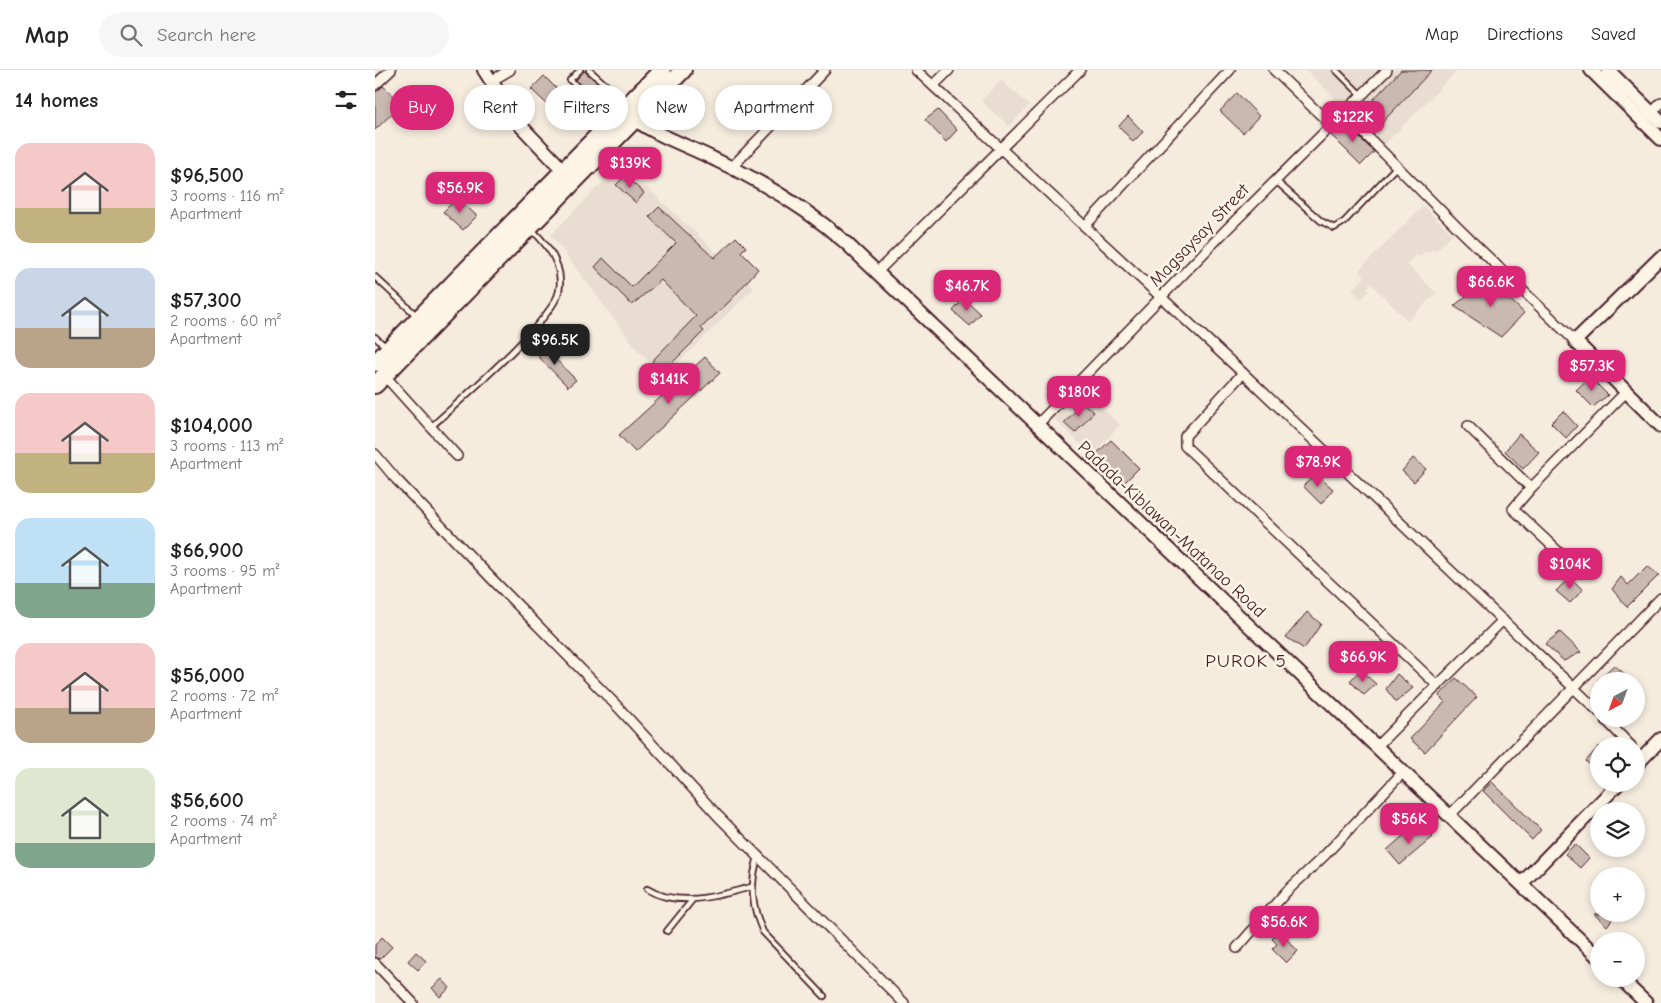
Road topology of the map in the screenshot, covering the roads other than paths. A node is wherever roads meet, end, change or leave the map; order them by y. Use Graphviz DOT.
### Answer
graph roads {
  1 [pos="391,70"];
  2 [pos="510,70"];
  3 [pos="580,70"];
  4 [pos="589,70"];
  5 [pos="662,70"];
  6 [pos="683,70"];
  7 [pos="825,70"];
  8 [pos="917,70"];
  9 [pos="949,70"];
  10 [pos="1080,70"];
  11 [pos="1230,70"];
  12 [pos="1274,70"];
  13 [pos="1336,70"];
  14 [pos="1591,70"];
  15 [pos="1608,70"];
  16 [pos="1383,71"];
  17 [pos="487,75"];
  18 [pos="375,85"];
  19 [pos="575,85"];
  20 [pos="605,85"];
  21 [pos="934,86"];
  22 [pos="1362,96"];
  23 [pos="1661,103"];
  24 [pos="628,109"];
  25 [pos="628,111"];
  26 [pos="1344,113"];
  27 [pos="628,116"];
  28 [pos="1652,119"];
  29 [pos="1332,126"];
  30 [pos="607,130"];
  31 [pos="611,130"];
  32 [pos="1661,138"];
  33 [pos="1001,150"];
  34 [pos="1397,166"];
  35 [pos="732,167"];
  36 [pos="563,170"];
  37 [pos="1275,180"];
  38 [pos="1085,226"];
  39 [pos="529,227"];
  40 [pos="1661,257"];
  41 [pos="876,273"];
  42 [pos="375,276"];
  43 [pos="1160,298"];
  44 [pos="419,318"];
  45 [pos="375,337"];
  46 [pos="1575,341"];
  47 [pos="389,350"];
  48 [pos="1243,373"];
  49 [pos="378,375"];
  50 [pos="1625,392"];
  51 [pos="1037,426"];
  52 [pos="1468,426"];
  53 [pos="1661,426"];
  54 [pos="431,427"];
  55 [pos="375,454"];
  56 [pos="457,456"];
  57 [pos="1531,488"];
  58 [pos="1580,572"];
  59 [pos="1661,598"];
  60 [pos="1503,620"];
  61 [pos="1438,686"];
  62 [pos="1573,688"];
  63 [pos="1590,704"];
  64 [pos="1661,739"];
  65 [pos="1377,746"];
  66 [pos="1645,752"];
  67 [pos="1403,771"];
  68 [pos="1610,792"];
  69 [pos="1449,815"];
  70 [pos="758,856"];
  71 [pos="1521,884"];
  72 [pos="751,886"];
  73 [pos="647,889"];
  74 [pos="693,899"];
  75 [pos="667,930"];
  76 [pos="1237,948"];
  77 [pos="1590,949"];
  78 [pos="375,963"];
  79 [pos="1629,987"];
  80 [pos="824,996"];
  81 [pos="413,1003"];
  82 [pos="904,1003"];
  83 [pos="1646,1003"];
  1 -- 18 [label="street"];
  2 -- 17 [label="street"];
  3 -- 19 [label="lane"];
  4 -- 20 [label="lane"];
  5 -- 24 [label="highway"];
  6 -- 25 [label="highway"];
  7 -- 35 [label="street"];
  8 -- 21 [label="street"];
  9 -- 21 [label="street"];
  10 -- 33 [label="street"];
  11 -- 38 [label="street"];
  12 -- 29 [label="street"];
  13 -- 22 [label="lane"];
  14 -- 28 [label="main road"];
  15 -- 28 [label="main road"];
  16 -- 22 [label="street, Magsaysay Street"];
  17 -- 36 [label="main road"];
  21 -- 33 [label="street"];
  22 -- 26 [label="street, Magsaysay Street"];
  23 -- 28 [label="street"];
  26 -- 29 [label="street, Magsaysay Street"];
  26 -- 34 [label="street"];
  27 -- 35 [label="main road, Padada-Kiblawan-Matanao Road"];
  28 -- 32 [label="main road"];
  29 -- 37 [label="street, Magsaysay Street"];
  30 -- 36 [label="highway"];
  31 -- 39 [label="highway"];
  33 -- 38 [label="street"];
  33 -- 41 [label="street"];
  34 -- 37 [label="lane"];
  34 -- 46 [label="street"];
  35 -- 41 [label="main road, Padada-Kiblawan-Matanao Road"];
  36 -- 44 [label="highway"];
  37 -- 43 [label="street, Magsaysay Street"];
  38 -- 43 [label="street"];
  39 -- 49 [label="highway"];
  39 -- 54 [label="lane"];
  40 -- 46 [label="main road"];
  41 -- 51 [label="main road, Padada-Kiblawan-Matanao Road"];
  42 -- 44 [label="lane"];
  43 -- 48 [label="street"];
  43 -- 51 [label="street, Magsaysay Street"];
  44 -- 47 [label="highway"];
  45 -- 47 [label="lane"];
  46 -- 50 [label="main road"];
  47 -- 49 [label="highway"];
  48 -- 60 [label="street"];
  48 -- 61 [label="street"];
  49 -- 54 [label="street"];
  50 -- 53 [label="main road"];
  50 -- 57 [label="street"];
  51 -- 65 [label="main road, Padada-Kiblawan-Matanao Road"];
  52 -- 57 [label="street"];
  54 -- 56 [label="street"];
  55 -- 70 [label="street"];
  57 -- 58 [label="street"];
  59 -- 62 [label="street"];
  60 -- 61 [label="street"];
  60 -- 62 [label="street"];
  61 -- 65 [label="street"];
  62 -- 63 [label="street"];
  62 -- 69 [label="street"];
  64 -- 66 [label="main road"];
  65 -- 67 [label="main road, Padada-Kiblawan-Matanao Road"];
  67 -- 69 [label="main road, Padada-Kiblawan-Matanao Road"];
  67 -- 76 [label="street"];
  68 -- 71 [label="main road"];
  69 -- 71 [label="main road, Padada-Kiblawan-Matanao Road"];
  70 -- 72 [label="lane"];
  70 -- 82 [label="street"];
  71 -- 77 [label="main road, Padada-Kiblawan-Matanao Road"];
  72 -- 74 [label="lane"];
  72 -- 80 [label="lane"];
  73 -- 74 [label="lane"];
  74 -- 75 [label="lane"];
  78 -- 81 [label="street"];
  79 -- 83 [label="main road"];
}
